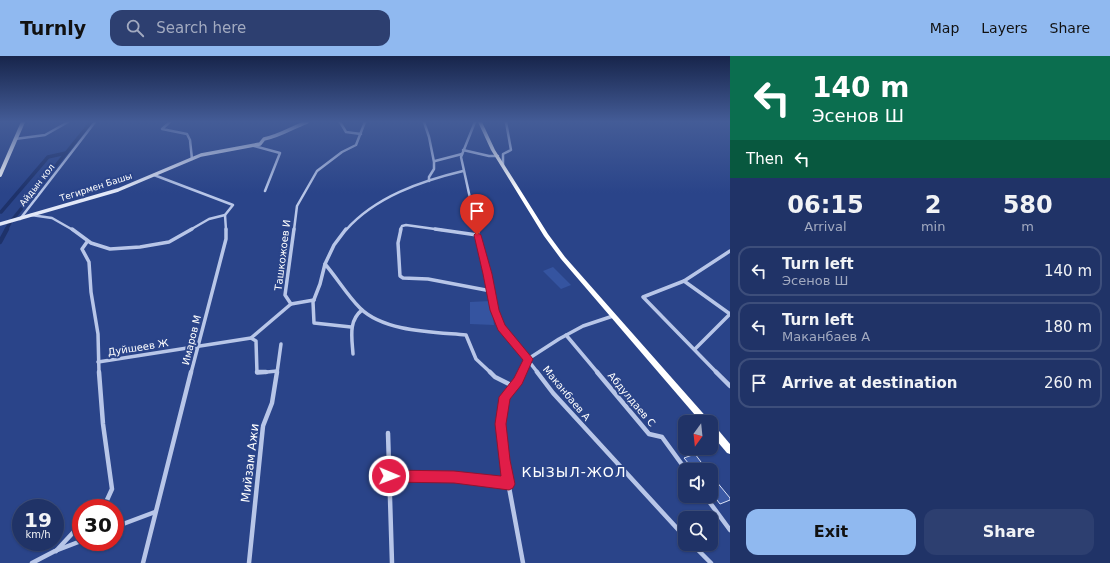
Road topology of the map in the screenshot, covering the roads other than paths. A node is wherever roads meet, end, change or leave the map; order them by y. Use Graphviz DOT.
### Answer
graph roads {
  1 [pos="12,146"];
  2 [pos="77,146"];
  3 [pos="191,146"];
  4 [pos="254,146"];
  5 [pos="355,146"];
  6 [pos="430,146"];
  7 [pos="466,146"];
  8 [pos="493,146"];
  9 [pos="510,146"];
  10 [pos="463,152"];
  11 [pos="498,156"];
  12 [pos="192,159"];
  13 [pos="435,160"];
  14 [pos="503,165"];
  15 [pos="463,171"];
  16 [pos="0,175"];
  17 [pos="154,175"];
  18 [pos="429,181"];
  19 [pos="265,191"];
  20 [pos="31,215"];
  21 [pos="225,215"];
  22 [pos="20,218"];
  23 [pos="0,224"];
  24 [pos="477,235"];
  25 [pos="88,242"];
  26 [pos="730,251"];
  27 [pos="325,264"];
  28 [pos="684,281"];
  29 [pos="491,291"];
  30 [pos="314,300"];
  31 [pos="291,304"];
  32 [pos="362,310"];
  33 [pos="730,314"];
  34 [pos="613,316"];
  35 [pos="351,326"];
  36 [pos="566,335"];
  37 [pos="251,338"];
  38 [pos="281,344"];
  39 [pos="198,346"];
  40 [pos="695,349"];
  41 [pos="353,354"];
  42 [pos="528,359"];
  43 [pos="98,362"];
  44 [pos="277,371"];
  45 [pos="513,386"];
  46 [pos="730,386"];
  47 [pos="700,415"];
  48 [pos="388,432"];
  49 [pos="718,436"];
  50 [pos="730,450"];
  51 [pos="681,463"];
  52 [pos="389,476"];
  53 [pos="509,484"];
  54 [pos="107,499"];
  55 [pos="710,503"];
  56 [pos="155,512"];
  57 [pos="124,524"];
  58 [pos="678,529"];
  59 [pos="730,530"];
  60 [pos="72,533"];
  61 [pos="64,542"];
  62 [pos="55,551"];
  63 [pos="699,551"];
  64 [pos="32,563"];
  65 [pos="143,563"];
  66 [pos="249,563"];
  67 [pos="392,563"];
  68 [pos="523,563"];
  69 [pos="711,563"];
  1 -- 16 [label="main road"];
  2 -- 22 [label="street, Айдын кол"];
  3 -- 12 [label="street"];
  4 -- 12 [label="street, Тегирмен Башы"];
  4 -- 19 [label="street"];
  5 -- 31 [label="street, Ташкожоев И"];
  6 -- 13 [label="street"];
  7 -- 10 [label="street, Маканбаев А"];
  8 -- 11 [label="highway"];
  9 -- 14 [label="street"];
  10 -- 11 [label="street"];
  10 -- 13 [label="street"];
  10 -- 15 [label="street, Маканбаев А"];
  11 -- 14 [label="highway"];
  12 -- 17 [label="street, Тегирмен Башы"];
  13 -- 18 [label="street"];
  14 -- 34 [label="highway"];
  15 -- 18 [label="street"];
  15 -- 24 [label="street, Маканбаев А"];
  17 -- 20 [label="street, Тегирмен Башы"];
  17 -- 21 [label="street, Имаров М"];
  18 -- 27 [label="street"];
  20 -- 22 [label="street, Тегирмен Башы"];
  20 -- 25 [label="street"];
  21 -- 25 [label="street"];
  21 -- 39 [label="street, Имаров М"];
  22 -- 23 [label="street, Тегирмен Башы"];
  24 -- 29 [label="street, Маканбаев А"];
  24 -- 29 [label="street"];
  25 -- 43 [label="street"];
  26 -- 28 [label="street"];
  27 -- 30 [label="street"];
  27 -- 32 [label="street"];
  28 -- 33 [label="street"];
  28 -- 40 [label="street"];
  29 -- 42 [label="street, Маканбаев А"];
  30 -- 31 [label="street"];
  30 -- 35 [label="street"];
  31 -- 37 [label="street"];
  32 -- 35 [label="street"];
  32 -- 45 [label="street"];
  33 -- 40 [label="street"];
  34 -- 36 [label="street"];
  34 -- 47 [label="highway"];
  35 -- 41 [label="street"];
  36 -- 42 [label="street"];
  36 -- 51 [label="street, Абдулдаев С"];
  37 -- 39 [label="street, Дуйшеев Ж"];
  37 -- 44 [label="street"];
  38 -- 44 [label="street, Мийзам Ажи"];
  39 -- 43 [label="street, Дуйшеев Ж"];
  39 -- 56 [label="street, Имаров М"];
  40 -- 46 [label="street"];
  42 -- 45 [label="street"];
  42 -- 58 [label="street, Маканбаев А"];
  43 -- 54 [label="street"];
  44 -- 66 [label="street, Мийзам Ажи"];
  45 -- 53 [label="street"];
  48 -- 52 [label="street"];
  49 -- 50 [label="highway"];
  52 -- 53 [label="street"];
  52 -- 67 [label="street"];
  53 -- 68 [label="street"];
  55 -- 59 [label="street"];
  56 -- 57 [label="street"];
  56 -- 65 [label="street, Имаров М"];
  60 -- 61 [label="street"];
  62 -- 64 [label="street"];
  63 -- 69 [label="street"];
}
